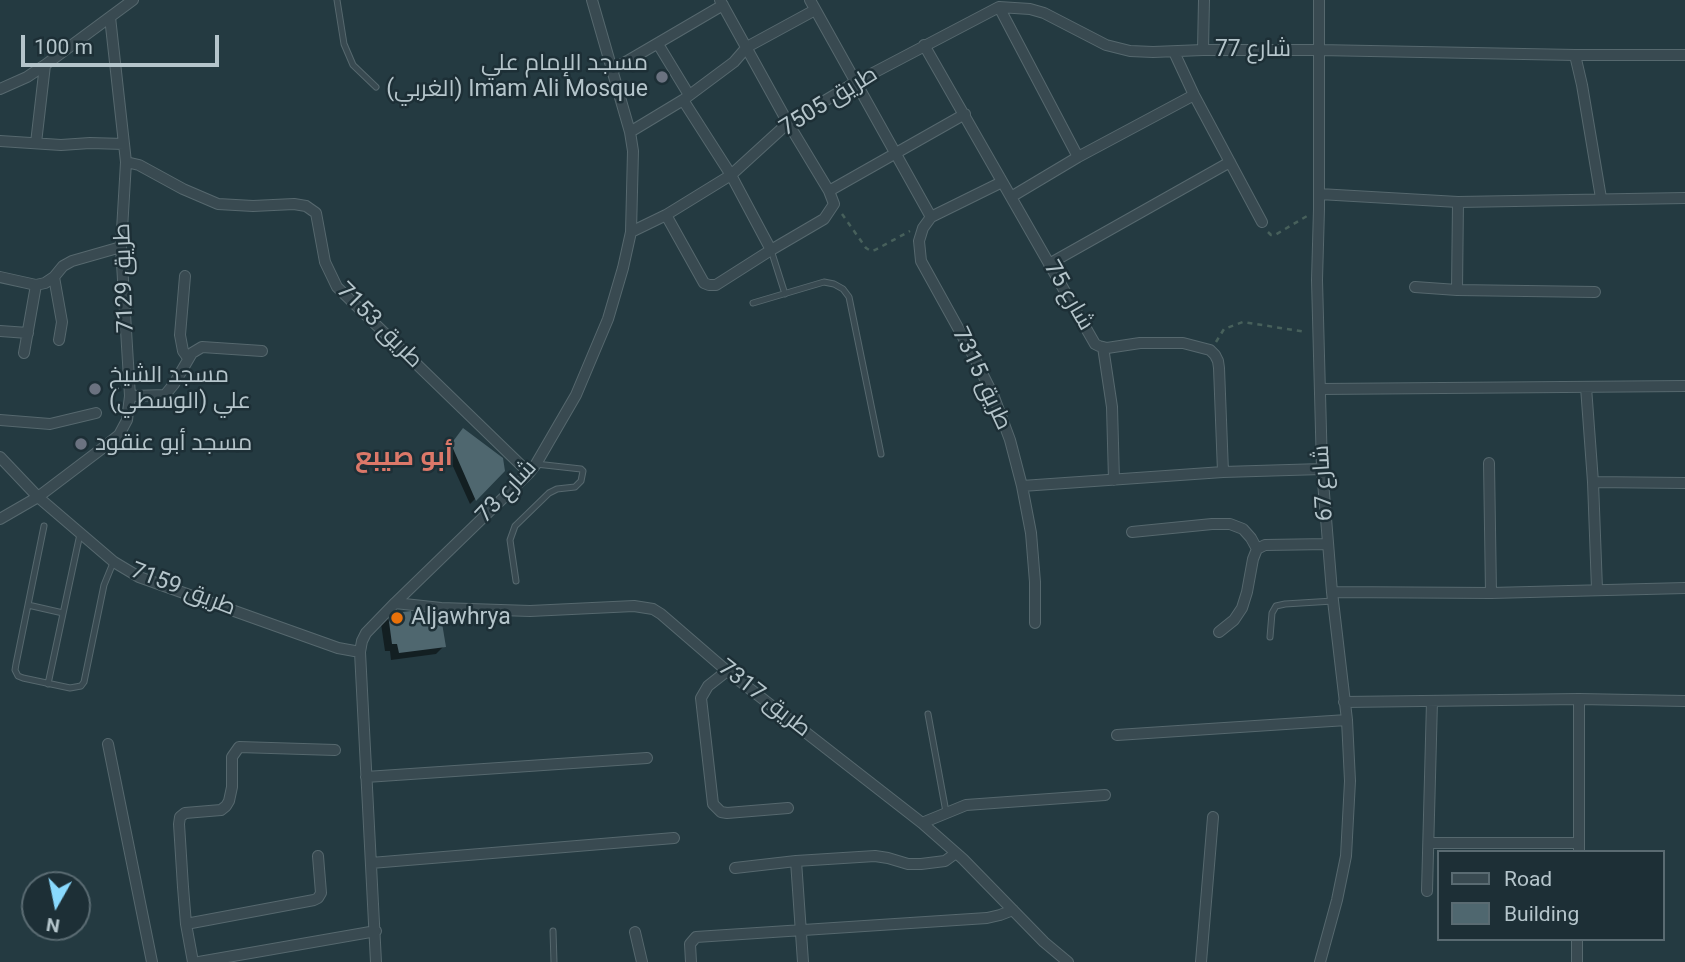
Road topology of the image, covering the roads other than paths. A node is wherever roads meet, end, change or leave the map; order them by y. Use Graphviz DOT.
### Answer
graph roads {
  1 [pos="133,0"];
  2 [pos="337,0"];
  3 [pos="592,0"];
  4 [pos="1204,0"];
  5 [pos="1319,0"];
  6 [pos="722,3"];
  7 [pos="813,5"];
  8 [pos="999,6"];
  9 [pos="110,17"];
  10 [pos="658,44"];
  11 [pos="924,45"];
  12 [pos="747,47"];
  13 [pos="1203,50"];
  14 [pos="1319,50"];
  15 [pos="1174,52"];
  16 [pos="1575,55"];
  17 [pos="1685,55"];
  18 [pos="45,65"];
  19 [pos="612,70"];
  20 [pos="856,82"];
  21 [pos="376,87"];
  22 [pos="0,89"];
  23 [pos="1195,95"];
  24 [pos="686,97"];
  25 [pos="965,114"];
  26 [pos="788,123"];
  27 [pos="630,132"];
  28 [pos="0,141"];
  29 [pos="36,144"];
  30 [pos="124,144"];
  31 [pos="894,154"];
  32 [pos="1078,157"];
  33 [pos="127,162"];
  34 [pos="1230,162"];
  35 [pos="731,175"];
  36 [pos="1002,182"];
  37 [pos="829,191"];
  38 [pos="1319,194"];
  39 [pos="1011,197"];
  40 [pos="1601,198"];
  41 [pos="1685,198"];
  42 [pos="1458,202"];
  43 [pos="666,215"];
  44 [pos="931,217"];
  45 [pos="1262,222"];
  46 [pos="631,232"];
  47 [pos="121,247"];
  48 [pos="771,250"];
  49 [pos="1049,264"];
  50 [pos="185,276"];
  51 [pos="0,277"];
  52 [pos="54,277"];
  53 [pos="36,285"];
  54 [pos="1415,288"];
  55 [pos="1457,290"];
  56 [pos="1595,292"];
  57 [pos="785,294"];
  58 [pos="753,303"];
  59 [pos="0,331"];
  60 [pos="28,333"];
  61 [pos="59,340"];
  62 [pos="1103,348"];
  63 [pos="262,351"];
  64 [pos="24,354"];
  65 [pos="188,358"];
  66 [pos="1685,386"];
  67 [pos="1586,387"];
  68 [pos="1321,389"];
  69 [pos="130,396"];
  70 [pos="96,412"];
  71 [pos="0,420"];
  72 [pos="881,454"];
  73 [pos="0,457"];
  74 [pos="1489,463"];
  75 [pos="533,469"];
  76 [pos="1322,469"];
  77 [pos="1223,472"];
  78 [pos="1114,480"];
  79 [pos="1593,482"];
  80 [pos="1685,483"];
  81 [pos="1022,486"];
  82 [pos="37,497"];
  83 [pos="0,519"];
  84 [pos="44,526"];
  85 [pos="1132,532"];
  86 [pos="80,534"];
  87 [pos="1328,544"];
  88 [pos="1257,550"];
  89 [pos="114,562"];
  90 [pos="516,581"];
  91 [pos="1685,588"];
  92 [pos="1597,589"];
  93 [pos="1491,593"];
  94 [pos="1332,597"];
  95 [pos="395,603"];
  96 [pos="28,606"];
  97 [pos="63,612"];
  98 [pos="1035,623"];
  99 [pos="1219,632"];
  100 [pos="1270,637"];
  101 [pos="360,652"];
  102 [pos="727,671"];
  103 [pos="48,684"];
  104 [pos="1579,699"];
  105 [pos="1432,701"];
  106 [pos="1685,701"];
  107 [pos="1344,702"];
  108 [pos="928,715"];
  109 [pos="1347,720"];
  110 [pos="1117,735"];
  111 [pos="108,744"];
  112 [pos="335,750"];
  113 [pos="647,758"];
  114 [pos="366,777"];
  115 [pos="1105,794"];
  116 [pos="788,808"];
  117 [pos="946,812"];
  118 [pos="1213,817"];
  119 [pos="922,823"];
  120 [pos="674,838"];
  121 [pos="1429,843"];
  122 [pos="1579,847"];
  123 [pos="956,853"];
  124 [pos="318,856"];
  125 [pos="796,861"];
  126 [pos="371,863"];
  127 [pos="735,868"];
  128 [pos="1427,891"];
  129 [pos="1013,910"];
  130 [pos="186,924"];
  131 [pos="800,930"];
  132 [pos="376,931"];
  133 [pos="553,931"];
  134 [pos="635,932"];
  135 [pos="1577,941"];
  136 [pos="152,962"];
  137 [pos="193,962"];
  138 [pos="199,962"];
  139 [pos="376,962"];
  140 [pos="554,962"];
  141 [pos="642,962"];
  142 [pos="691,962"];
  143 [pos="803,962"];
  144 [pos="1068,962"];
  145 [pos="1201,962"];
  146 [pos="1320,962"];
  147 [pos="1577,962"];
  1 -- 9 [label="street"];
  2 -- 21 [label="lane"];
  3 -- 19 [label="street, شارع 73"];
  4 -- 13 [label="street"];
  5 -- 14 [label="street, شارع 67"];
  6 -- 10 [label="street"];
  6 -- 12 [label="street"];
  7 -- 12 [label="street"];
  7 -- 20 [label="street"];
  8 -- 11 [label="street, طريق 7505"];
  8 -- 15 [label="street, شارع 77"];
  8 -- 32 [label="street"];
  9 -- 18 [label="street"];
  9 -- 30 [label="street, طريق 7129"];
  10 -- 19 [label="street"];
  10 -- 24 [label="street"];
  11 -- 20 [label="street, طريق 7505"];
  11 -- 25 [label="street, شارع 75"];
  12 -- 24 [label="street"];
  12 -- 26 [label="street"];
  13 -- 14 [label="street, شارع 77"];
  13 -- 15 [label="street, شارع 77"];
  14 -- 16 [label="street, شارع 77"];
  14 -- 38 [label="street, شارع 67"];
  15 -- 23 [label="street"];
  16 -- 17 [label="street, شارع 77"];
  16 -- 40 [label="street"];
  18 -- 22 [label="street"];
  18 -- 29 [label="street"];
  19 -- 27 [label="street, شارع 73"];
  20 -- 26 [label="street, طريق 7505"];
  20 -- 31 [label="street"];
  23 -- 32 [label="street"];
  23 -- 34 [label="street"];
  24 -- 27 [label="street"];
  24 -- 35 [label="street"];
  25 -- 31 [label="street"];
  25 -- 36 [label="street, شارع 75"];
  26 -- 35 [label="street, طريق 7505"];
  26 -- 37 [label="street"];
  27 -- 46 [label="street, شارع 73"];
  28 -- 29 [label="street"];
  29 -- 30 [label="street"];
  30 -- 33 [label="street, طريق 7129"];
  31 -- 37 [label="street"];
  31 -- 44 [label="street"];
  32 -- 39 [label="street"];
  33 -- 47 [label="street, طريق 7129"];
  33 -- 75 [label="street, طريق 7153"];
  34 -- 45 [label="street"];
  34 -- 49 [label="street"];
  35 -- 43 [label="street, طريق 7505"];
  35 -- 48 [label="street"];
  36 -- 39 [label="street, شارع 75"];
  36 -- 44 [label="street"];
  37 -- 48 [label="street"];
  38 -- 42 [label="street"];
  38 -- 68 [label="street, شارع 67"];
  39 -- 49 [label="street, شارع 75"];
  40 -- 41 [label="street"];
  40 -- 42 [label="street"];
  42 -- 55 [label="street"];
  43 -- 46 [label="street, طريق 7505"];
  43 -- 48 [label="street"];
  44 -- 81 [label="street, طريق 7315"];
  46 -- 75 [label="street, شارع 73"];
  47 -- 52 [label="street"];
  47 -- 69 [label="street, طريق 7129"];
  48 -- 57 [label="lane"];
  49 -- 62 [label="street, شارع 75"];
  50 -- 65 [label="street"];
  51 -- 53 [label="street"];
  52 -- 53 [label="street"];
  52 -- 61 [label="street"];
  53 -- 60 [label="street"];
  54 -- 55 [label="street"];
  55 -- 56 [label="street"];
  57 -- 58 [label="lane"];
  57 -- 72 [label="lane"];
  59 -- 60 [label="street"];
  60 -- 64 [label="street"];
  62 -- 77 [label="street, شارع 75"];
  62 -- 78 [label="street"];
  63 -- 65 [label="street"];
  65 -- 69 [label="street"];
  66 -- 67 [label="street"];
  67 -- 68 [label="street"];
  67 -- 79 [label="street"];
  68 -- 76 [label="street, شارع 67"];
  69 -- 82 [label="street, طريق 7129"];
  70 -- 71 [label="street"];
  73 -- 82 [label="street, طريق 7159"];
  74 -- 93 [label="street"];
  75 -- 90 [label="lane"];
  75 -- 95 [label="street, شارع 73"];
  76 -- 77 [label="street"];
  76 -- 87 [label="street, شارع 67"];
  77 -- 78 [label="street"];
  78 -- 81 [label="street"];
  79 -- 80 [label="street"];
  79 -- 92 [label="street"];
  81 -- 98 [label="street, طريق 7315"];
  82 -- 83 [label="street, طريق 7129"];
  82 -- 86 [label="street, طريق 7159"];
  84 -- 96 [label="lane"];
  85 -- 88 [label="street"];
  86 -- 89 [label="street, طريق 7159"];
  86 -- 97 [label="lane"];
  87 -- 88 [label="street"];
  87 -- 94 [label="street, شارع 67"];
  88 -- 99 [label="street"];
  89 -- 101 [label="street, طريق 7159"];
  89 -- 103 [label="lane"];
  91 -- 92 [label="street"];
  92 -- 93 [label="street"];
  93 -- 94 [label="street"];
  94 -- 100 [label="lane"];
  94 -- 107 [label="street, شارع 67"];
  95 -- 101 [label="street, شارع 73"];
  95 -- 102 [label="street, طريق 7317"];
  96 -- 97 [label="lane"];
  96 -- 103 [label="lane"];
  97 -- 103 [label="lane"];
  101 -- 114 [label="street"];
  102 -- 116 [label="street"];
  102 -- 119 [label="street, طريق 7317"];
  104 -- 105 [label="street"];
  104 -- 106 [label="street"];
  104 -- 122 [label="street"];
  105 -- 107 [label="street"];
  105 -- 121 [label="street"];
  107 -- 109 [label="street, شارع 67"];
  108 -- 117 [label="lane"];
  109 -- 110 [label="street"];
  109 -- 146 [label="street, شارع 67"];
  111 -- 136 [label="street"];
  112 -- 130 [label="street"];
  113 -- 114 [label="street"];
  114 -- 126 [label="street"];
  115 -- 117 [label="street"];
  117 -- 119 [label="street"];
  118 -- 145 [label="street"];
  119 -- 123 [label="street, طريق 7317"];
  120 -- 126 [label="street"];
  121 -- 122 [label="street"];
  121 -- 128 [label="street"];
  123 -- 125 [label="street"];
  123 -- 129 [label="street, طريق 7317"];
  124 -- 130 [label="street"];
  125 -- 127 [label="street"];
  125 -- 131 [label="street"];
  126 -- 132 [label="street"];
  129 -- 131 [label="street"];
  129 -- 144 [label="street, طريق 7317"];
  130 -- 137 [label="street"];
  131 -- 142 [label="street"];
  131 -- 143 [label="street"];
  132 -- 138 [label="street"];
  132 -- 139 [label="street"];
  133 -- 140 [label="lane"];
  134 -- 141 [label="street"];
  135 -- 147 [label="street"];
}
